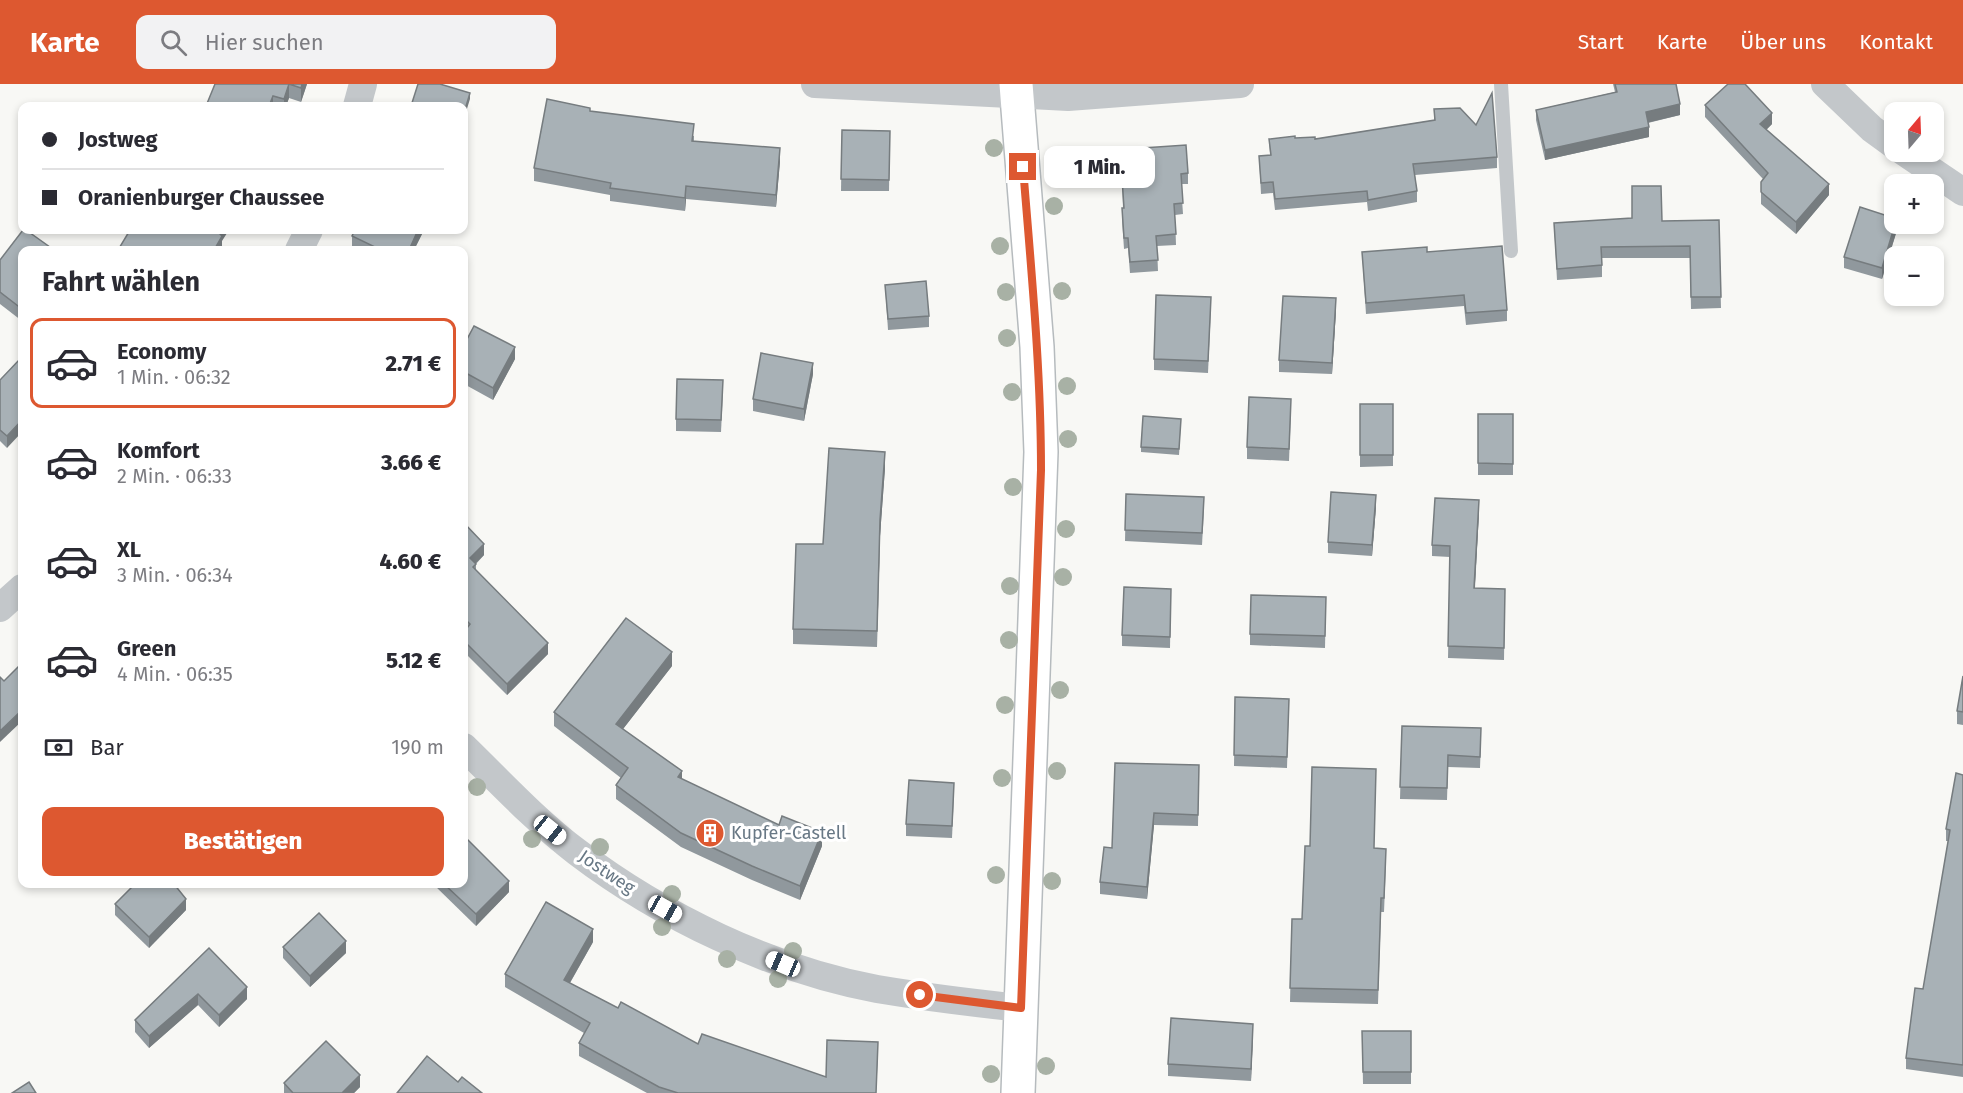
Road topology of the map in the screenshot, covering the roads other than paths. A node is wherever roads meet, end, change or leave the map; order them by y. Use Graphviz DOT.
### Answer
graph roads {
  1 [pos="363,84"];
  2 [pos="815,84"];
  3 [pos="1240,84"];
  4 [pos="1501,84"];
  5 [pos="1825,84"];
  6 [pos="1016,89"];
  7 [pos="358,102"];
  8 [pos="1884,138"];
  9 [pos="1918,162"];
  10 [pos="1963,192"];
  11 [pos="1511,251"];
  12 [pos="18,592"];
  13 [pos="0,609"];
  14 [pos="468,751"];
  15 [pos="1021,1008"];
  16 [pos="1018,1093"];
  1 -- 7 [label="street"];
  2 -- 6 [label="street"];
  3 -- 6 [label="street"];
  4 -- 11 [label="lane"];
  5 -- 8 [label="street"];
  6 -- 15 [label="main road"];
  9 -- 10 [label="street"];
  12 -- 13 [label="street"];
  14 -- 15 [label="street, Jostweg"];
  15 -- 16 [label="main road"];
}
